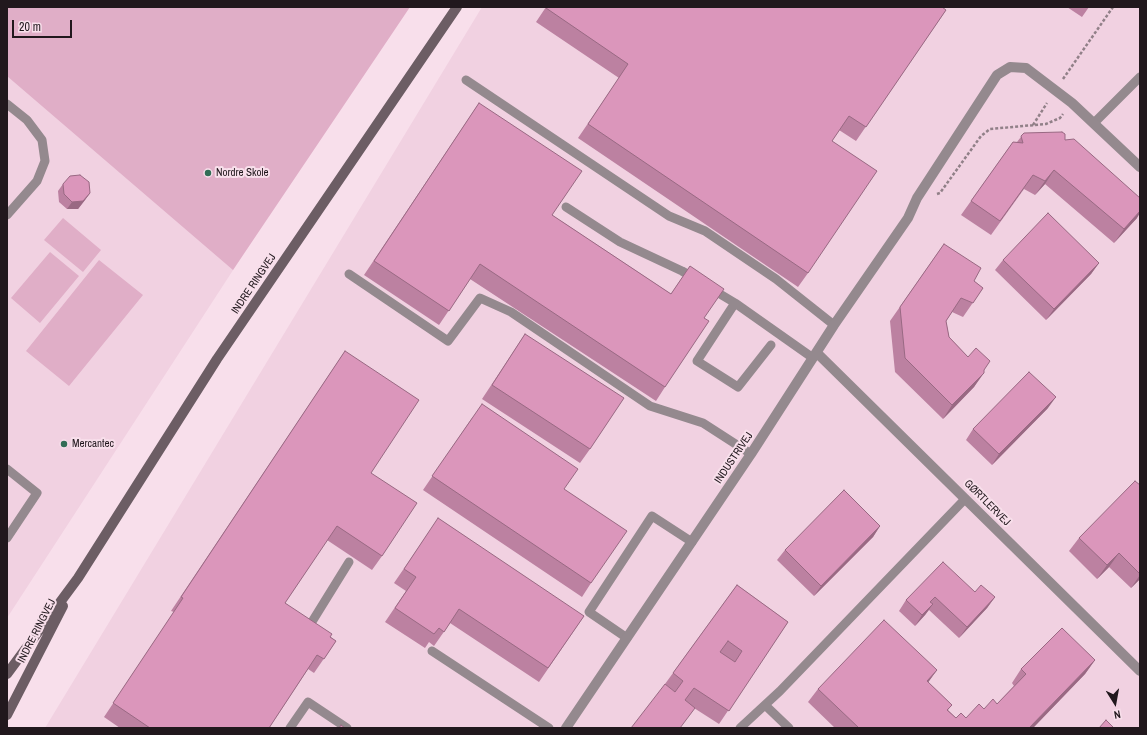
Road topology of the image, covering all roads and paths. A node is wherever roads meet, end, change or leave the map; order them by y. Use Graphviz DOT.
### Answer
graph roads {
  1 [pos="457,7"];
  2 [pos="1113,7"];
  3 [pos="1140,77"];
  4 [pos="466,80"];
  5 [pos="1056,90"];
  6 [pos="1072,102"];
  7 [pos="7,104"];
  8 [pos="1094,123"];
  9 [pos="1033,125"];
  10 [pos="1140,167"];
  11 [pos="917,198"];
  12 [pos="566,207"];
  13 [pos="7,215"];
  14 [pos="349,274"];
  15 [pos="735,303"];
  16 [pos="834,325"];
  17 [pos="771,344"];
  18 [pos="815,356"];
  19 [pos="751,454"];
  20 [pos="7,469"];
  21 [pos="965,499"];
  22 [pos="7,538"];
  23 [pos="692,542"];
  24 [pos="349,562"];
  25 [pos="78,578"];
  26 [pos="310,625"];
  27 [pos="627,638"];
  28 [pos="432,650"];
  29 [pos="1140,671"];
  30 [pos="7,674"];
  31 [pos="765,705"];
  32 [pos="7,715"];
  33 [pos="290,728"];
  34 [pos="348,728"];
  35 [pos="549,728"];
  36 [pos="566,728"];
  37 [pos="740,728"];
  38 [pos="790,728"];
  1 -- 25 [label="street, INDRE RINGVEJ"];
  2 -- 5 [label="path"];
  3 -- 8 [label="lane"];
  4 -- 16 [label="lane"];
  5 -- 6 [label="street, INDUSTRIVEJ"];
  5 -- 9 [label="path"];
  5 -- 11 [label="street, INDUSTRIVEJ"];
  6 -- 8 [label="street"];
  6 -- 9 [label="path"];
  7 -- 13 [label="lane"];
  8 -- 10 [label="street"];
  9 -- 11 [label="path"];
  11 -- 16 [label="street, INDUSTRIVEJ"];
  12 -- 15 [label="lane"];
  14 -- 19 [label="lane"];
  15 -- 17 [label="lane"];
  15 -- 18 [label="lane"];
  16 -- 18 [label="street, INDUSTRIVEJ"];
  18 -- 19 [label="street, INDUSTRIVEJ"];
  18 -- 21 [label="street, GØRTLERVEJ"];
  19 -- 23 [label="street, INDUSTRIVEJ"];
  20 -- 22 [label="lane"];
  21 -- 29 [label="street, GØRTLERVEJ"];
  21 -- 31 [label="lane"];
  23 -- 27 [label="street, INDUSTRIVEJ"];
  23 -- 27 [label="lane"];
  24 -- 26 [label="lane"];
  25 -- 30 [label="street, INDRE RINGVEJ"];
  25 -- 32 [label="street, INDRE RINGVEJ"];
  27 -- 36 [label="street, INDUSTRIVEJ"];
  28 -- 35 [label="lane"];
  31 -- 37 [label="lane"];
  31 -- 38 [label="lane"];
  33 -- 34 [label="lane"];
}
